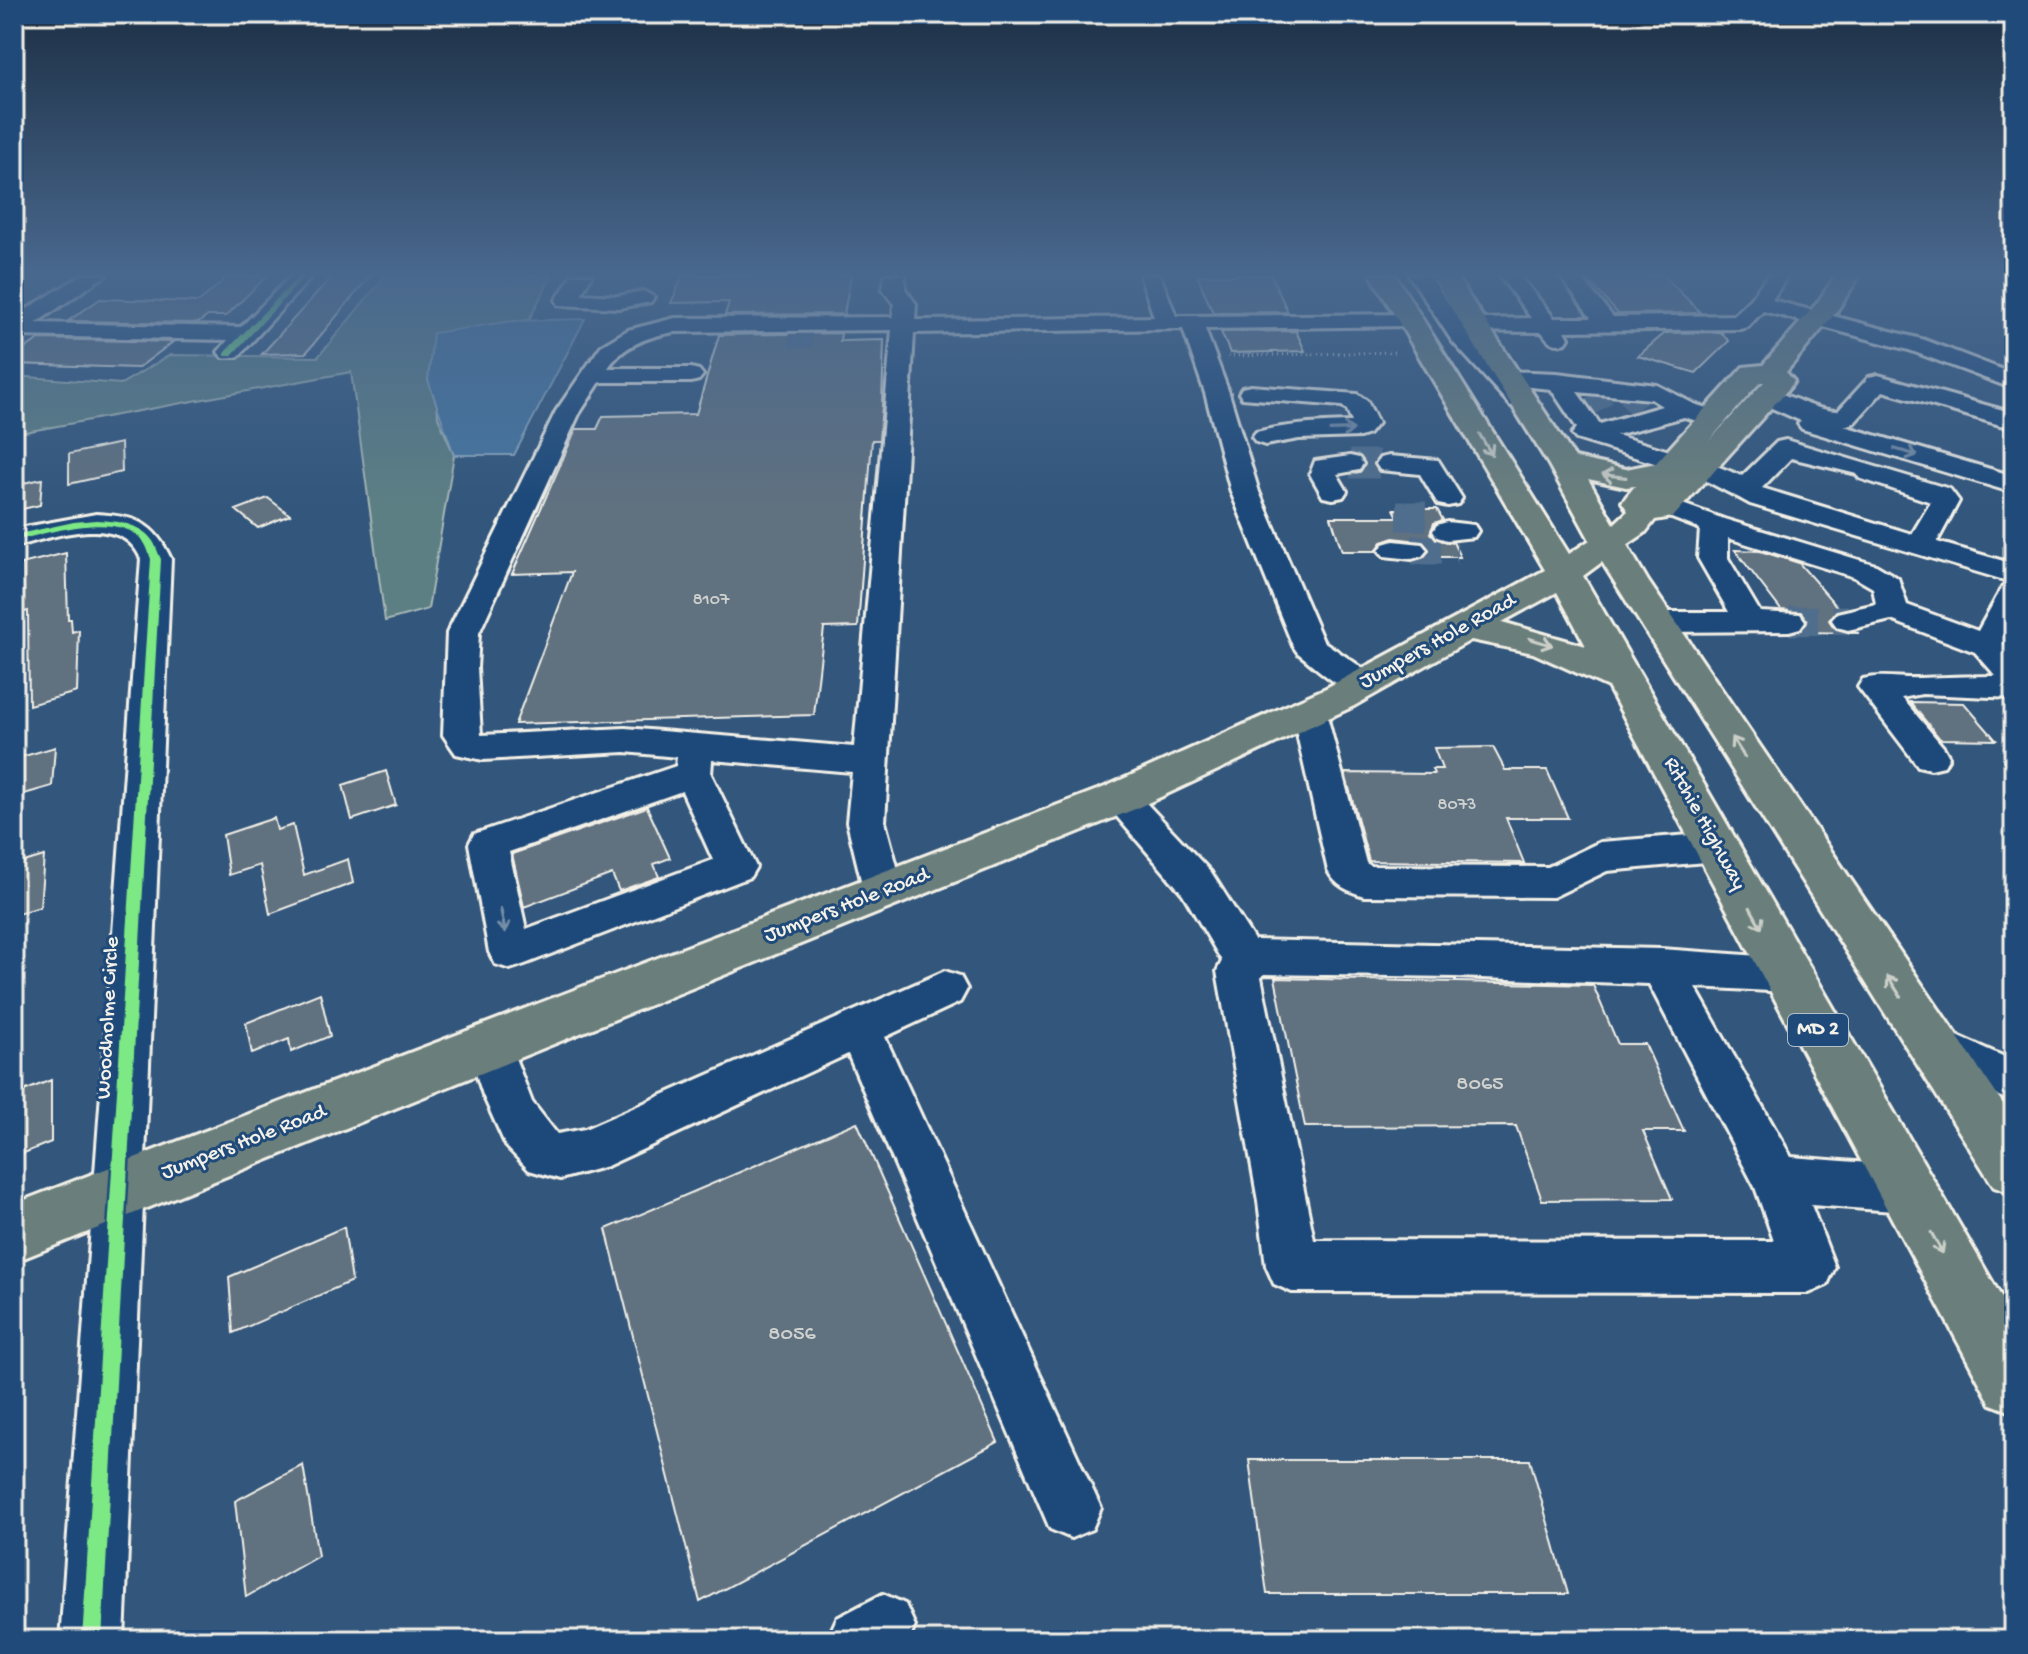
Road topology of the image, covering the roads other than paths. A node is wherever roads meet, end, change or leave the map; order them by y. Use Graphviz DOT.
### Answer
graph roads {
  1 [pos="610,352"];
  2 [pos="900,352"];
  3 [pos="1200,352"];
  4 [pos="1430,352"];
  5 [pos="1475,352"];
  6 [pos="1491,352"];
  7 [pos="1793,352"];
  8 [pos="1938,352"];
  9 [pos="2014,357"];
  10 [pos="1979,366"];
  11 [pos="691,375"];
  12 [pos="1507,378"];
  13 [pos="1557,380"];
  14 [pos="2014,382"];
  15 [pos="592,392"];
  16 [pos="1251,393"];
  17 [pos="1761,395"];
  18 [pos="1635,402"];
  19 [pos="1525,406"];
  20 [pos="1598,409"];
  21 [pos="1685,409"];
  22 [pos="1713,418"];
  23 [pos="2014,421"];
  24 [pos="1853,428"];
  25 [pos="1542,433"];
  26 [pos="1265,437"];
  27 [pos="1350,464"];
  28 [pos="1389,464"];
  29 [pos="1564,465"];
  30 [pos="1680,467"];
  31 [pos="2011,482"];
  32 [pos="1745,489"];
  33 [pos="1333,491"];
  34 [pos="1448,498"];
  35 [pos="1656,508"];
  36 [pos="1714,525"];
  37 [pos="14,538"];
  38 [pos="1607,543"];
  39 [pos="1920,545"];
  40 [pos="1564,573"];
  41 [pos="2014,574"];
  42 [pos="2014,592"];
  43 [pos="1893,610"];
  44 [pos="1848,620"];
  45 [pos="1750,621"];
  46 [pos="1789,621"];
  47 [pos="1657,622"];
  48 [pos="1464,628"];
  49 [pos="1986,645"];
  50 [pos="2014,675"];
  51 [pos="1623,679"];
  52 [pos="2014,687"];
  53 [pos="1337,698"];
  54 [pos="1931,757"];
  55 [pos="694,760"];
  56 [pos="870,761"];
  57 [pos="1120,798"];
  58 [pos="1716,847"];
  59 [pos="884,892"];
  60 [pos="1246,964"];
  61 [pos="1661,966"];
  62 [pos="1788,975"];
  63 [pos="945,989"];
  64 [pos="859,1028"];
  65 [pos="1932,1044"];
  66 [pos="489,1046"];
  67 [pos="2014,1083"];
  68 [pos="2014,1168"];
  69 [pos="1777,1179"];
  70 [pos="1907,1189"];
  71 [pos="119,1192"];
  72 [pos="14,1233"];
  73 [pos="2014,1381"];
  74 [pos="1071,1508"];
  75 [pos="92,1640"];
  1 -- 15 [label="street"];
  2 -- 56 [label="street"];
  3 -- 53 [label="street"];
  4 -- 40 [label="main road, Ritchie Highway / MD 2, one-way"];
  5 -- 19 [label="street"];
  6 -- 12 [label="main road"];
  7 -- 17 [label="main road, Jumpers Hole Road"];
  8 -- 10 [label="street"];
  9 -- 10 [label="street"];
  10 -- 14 [label="street"];
  11 -- 15 [label="street"];
  12 -- 13 [label="street"];
  12 -- 19 [label="main road"];
  13 -- 20 [label="street"];
  13 -- 20 [label="street"];
  15 -- 55 [label="street"];
  26 -- 16 [label="street, one-way"];
  17 -- 22 [label="main road, Jumpers Hole Road"];
  17 -- 24 [label="street"];
  17 -- 30 [label="main road, Jumpers Hole Road"];
  18 -- 20 [label="street"];
  18 -- 20 [label="street"];
  18 -- 21 [label="street"];
  18 -- 21 [label="street"];
  19 -- 25 [label="main road"];
  20 -- 25 [label="street"];
  20 -- 30 [label="street"];
  21 -- 22 [label="street"];
  22 -- 30 [label="main road, Jumpers Hole Road"];
  23 -- 24 [label="street"];
  24 -- 31 [label="street, one-way"];
  25 -- 29 [label="main road"];
  27 -- 33 [label="street"];
  28 -- 34 [label="street"];
  30 -- 29 [label="main road, one-way"];
  29 -- 38 [label="main road"];
  30 -- 32 [label="street"];
  30 -- 35 [label="main road, Jumpers Hole Road"];
  32 -- 39 [label="street"];
  32 -- 39 [label="street"];
  35 -- 36 [label="street"];
  35 -- 38 [label="main road, Jumpers Hole Road"];
  36 -- 43 [label="street"];
  36 -- 45 [label="street"];
  37 -- 71 [label="street, Woodholme Circle"];
  38 -- 40 [label="main road, Jumpers Hole Road"];
  38 -- 47 [label="main road"];
  39 -- 41 [label="street"];
  40 -- 48 [label="main road, Jumpers Hole Road"];
  40 -- 51 [label="main road, Ritchie Highway / MD 2"];
  42 -- 49 [label="street"];
  43 -- 44 [label="street"];
  43 -- 49 [label="street"];
  45 -- 46 [label="street"];
  45 -- 47 [label="street"];
  65 -- 47 [label="main road, one-way"];
  48 -- 51 [label="main road, one-way"];
  48 -- 53 [label="main road, Jumpers Hole Road"];
  49 -- 50 [label="street"];
  51 -- 58 [label="main road, Ritchie Highway / MD 2"];
  52 -- 54 [label="street"];
  53 -- 57 [label="main road, Jumpers Hole Road"];
  53 -- 58 [label="street"];
  55 -- 55 [label="street, one-way"];
  55 -- 56 [label="street"];
  56 -- 59 [label="street"];
  57 -- 59 [label="main road, Jumpers Hole Road"];
  57 -- 60 [label="street"];
  58 -- 62 [label="main road, Ritchie Highway / MD 2, one-way"];
  59 -- 66 [label="main road, Jumpers Hole Road"];
  60 -- 61 [label="street"];
  60 -- 69 [label="street"];
  61 -- 62 [label="street"];
  61 -- 69 [label="street"];
  62 -- 70 [label="main road, Ritchie Highway / MD 2"];
  63 -- 64 [label="street"];
  64 -- 66 [label="street"];
  64 -- 74 [label="street"];
  65 -- 67 [label="street"];
  65 -- 68 [label="main road"];
  66 -- 71 [label="main road, Jumpers Hole Road"];
  69 -- 70 [label="street"];
  70 -- 73 [label="main road, Ritchie Highway / MD 2, one-way"];
  71 -- 72 [label="main road, Jumpers Hole Road"];
  71 -- 75 [label="street, Woodholme Circle"];
}
